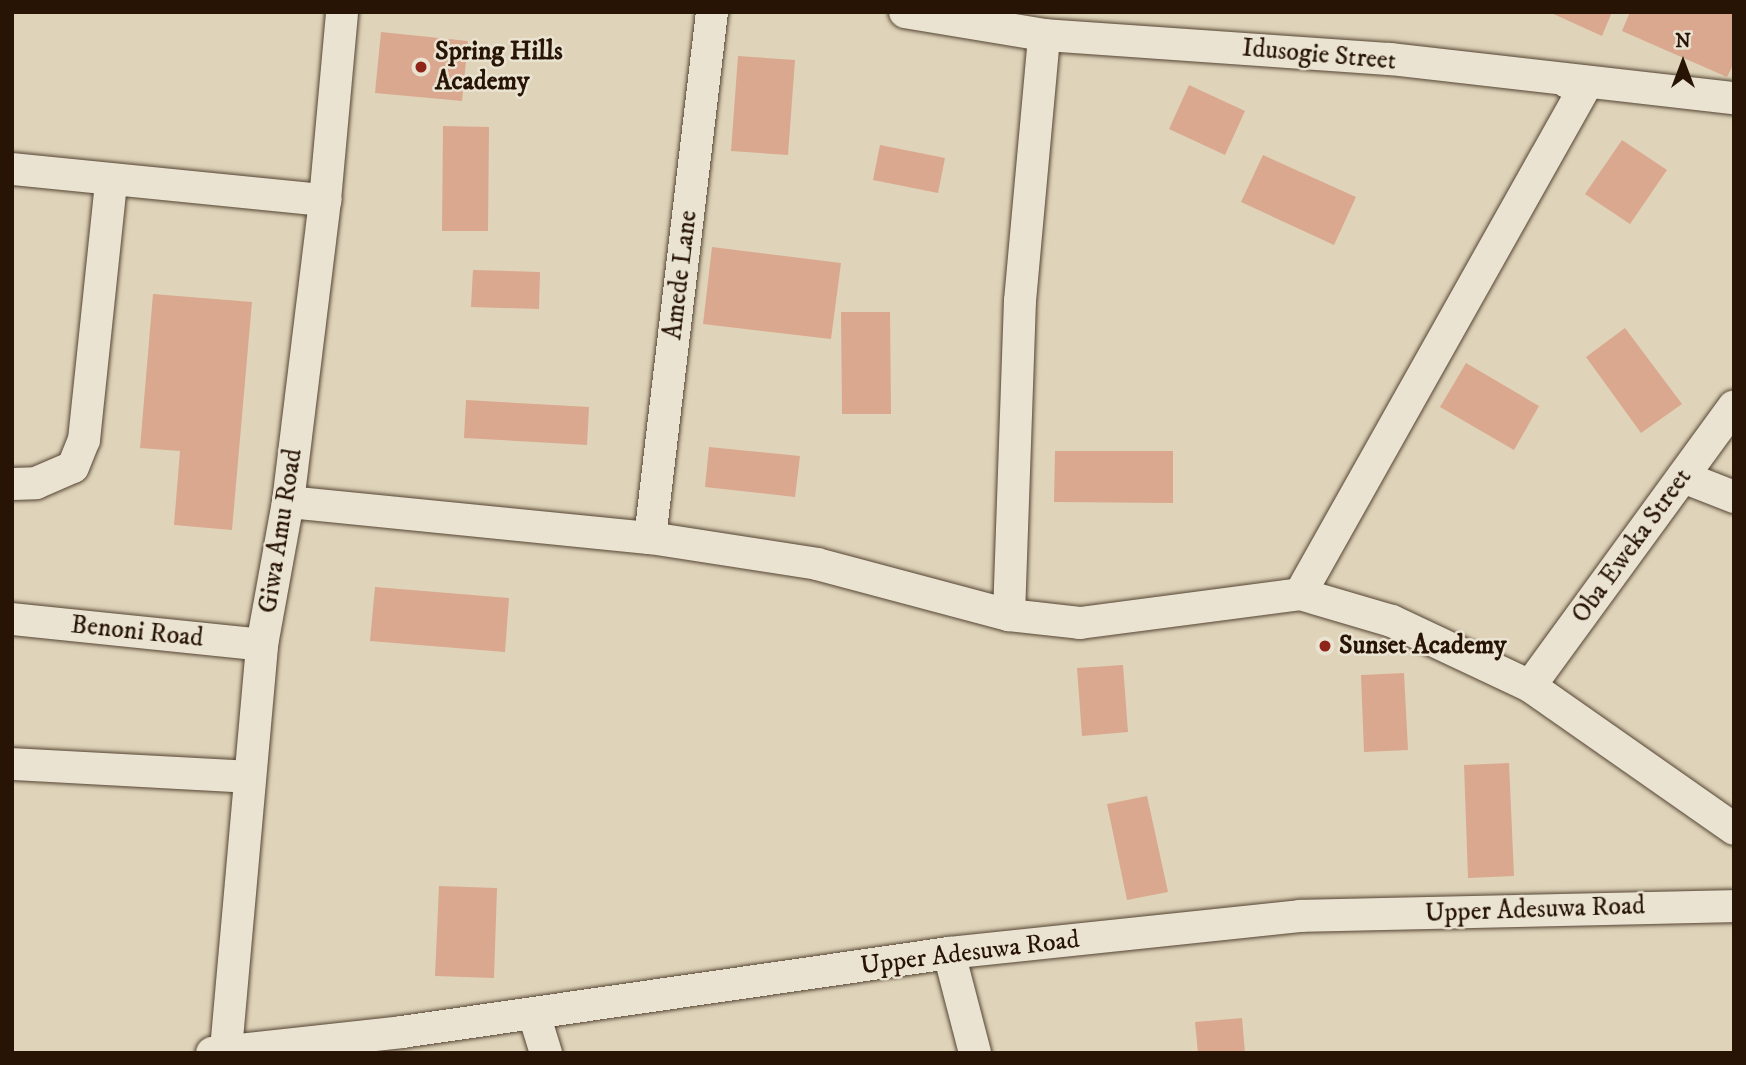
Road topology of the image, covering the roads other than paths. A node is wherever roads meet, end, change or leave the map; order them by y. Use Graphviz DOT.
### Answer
graph roads {
  1 [pos="342,12"];
  2 [pos="712,12"];
  3 [pos="905,12"];
  4 [pos="1107,25"];
  5 [pos="1044,35"];
  6 [pos="1565,82"];
  7 [pos="1734,98"];
  8 [pos="12,169"];
  9 [pos="111,181"];
  10 [pos="325,200"];
  11 [pos="1734,406"];
  12 [pos="1683,477"];
  13 [pos="12,484"];
  14 [pos="1734,497"];
  15 [pos="288,502"];
  16 [pos="650,538"];
  17 [pos="1300,594"];
  18 [pos="1009,615"];
  19 [pos="12,619"];
  20 [pos="262,645"];
  21 [pos="1530,686"];
  22 [pos="12,764"];
  23 [pos="250,777"];
  24 [pos="1734,829"];
  25 [pos="1734,906"];
  26 [pos="949,953"];
  27 [pos="534,1014"];
  28 [pos="405,1043"];
  29 [pos="219,1052"];
  30 [pos="546,1053"];
  31 [pos="975,1053"];
  1 -- 10 [label="street, Giwa Amu Road"];
  2 -- 16 [label="street, Amede Lane"];
  3 -- 5 [label="street, Idusogie Street"];
  4 -- 5 [label="street, Idusogie Street"];
  4 -- 6 [label="street, Idusogie Street"];
  5 -- 18 [label="street"];
  6 -- 7 [label="street, Idusogie Street"];
  6 -- 17 [label="street"];
  8 -- 9 [label="street"];
  9 -- 10 [label="street"];
  9 -- 13 [label="street"];
  10 -- 15 [label="street, Giwa Amu Road"];
  11 -- 12 [label="street, Oba Eweka Street"];
  12 -- 14 [label="street"];
  12 -- 21 [label="street, Oba Eweka Street"];
  15 -- 16 [label="street"];
  15 -- 20 [label="street, Giwa Amu Road"];
  16 -- 18 [label="street"];
  17 -- 18 [label="street"];
  17 -- 21 [label="street"];
  19 -- 20 [label="street, Benoni Road"];
  20 -- 23 [label="street, Giwa Amu Road"];
  21 -- 24 [label="street"];
  22 -- 23 [label="street"];
  23 -- 29 [label="street, Giwa Amu Road"];
  25 -- 26 [label="street, Upper Adesuwa Road"];
  26 -- 27 [label="street, Upper Adesuwa Road"];
  26 -- 31 [label="street"];
  27 -- 28 [label="street, Upper Adesuwa Road"];
  27 -- 30 [label="street"];
  28 -- 29 [label="street, Upper Adesuwa Road"];
}
